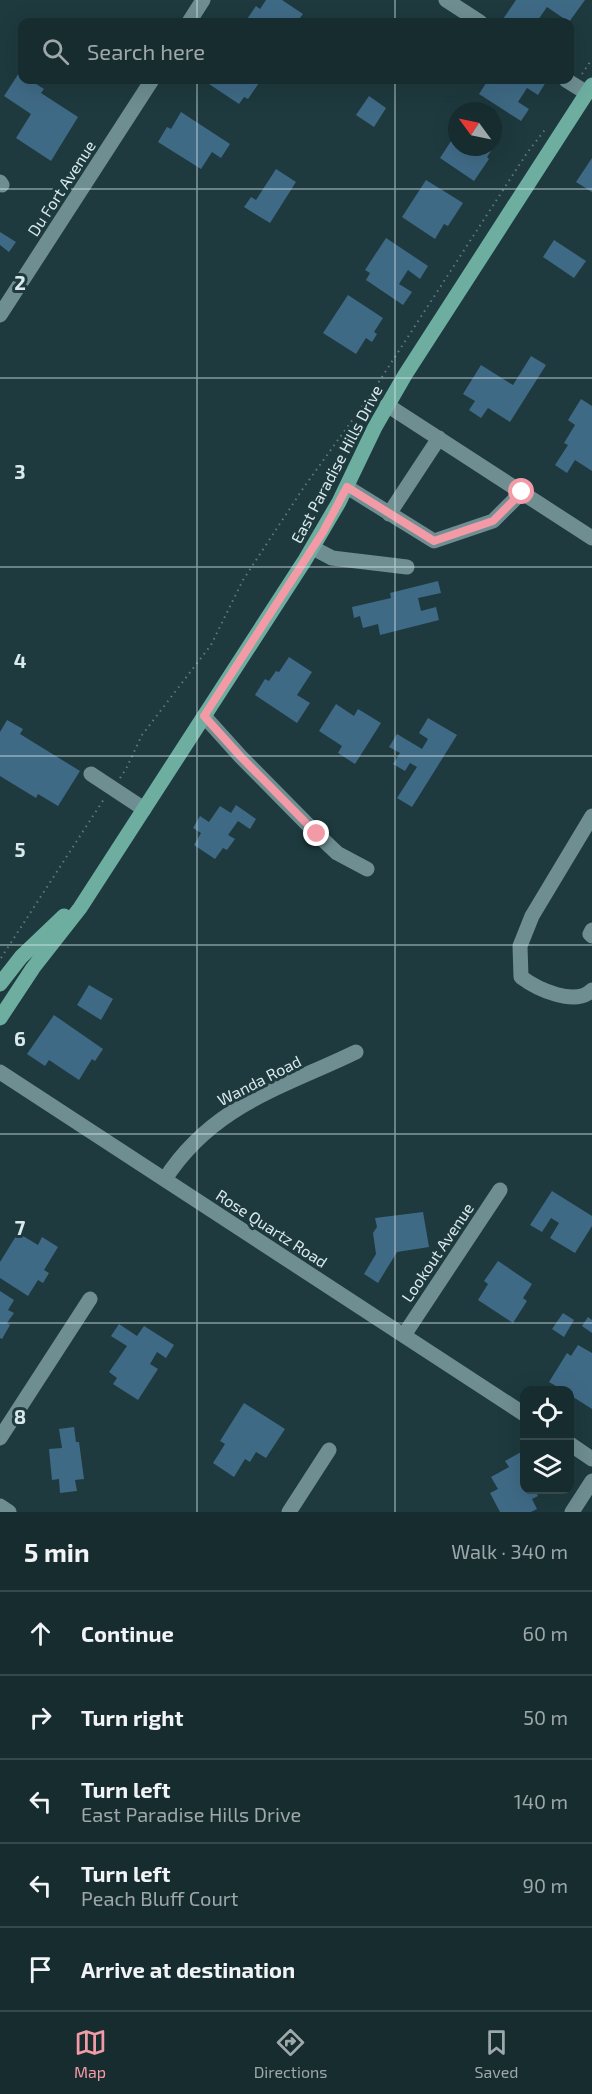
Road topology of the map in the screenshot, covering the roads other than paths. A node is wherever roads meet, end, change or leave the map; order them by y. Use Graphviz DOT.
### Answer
graph roads {
  1 [pos="203,0"];
  2 [pos="446,0"];
  3 [pos="192,18"];
  4 [pos="474,18"];
  5 [pos="149,84"];
  6 [pos="584,86"];
  7 [pos="0,315"];
  8 [pos="387,405"];
  9 [pos="439,438"];
  10 [pos="347,487"];
  11 [pos="522,492"];
  12 [pos="389,514"];
  13 [pos="592,538"];
  14 [pos="313,548"];
  15 [pos="407,567"];
  16 [pos="204,716"];
  17 [pos="91,774"];
  18 [pos="144,809"];
  19 [pos="592,816"];
  20 [pos="367,869"];
  21 [pos="92,889"];
  22 [pos="592,930"];
  23 [pos="592,936"];
  24 [pos="0,984"];
  25 [pos="592,990"];
  26 [pos="0,1018"];
  27 [pos="356,1052"];
  28 [pos="0,1072"];
  29 [pos="165,1179"];
  30 [pos="500,1190"];
  31 [pos="90,1299"];
  32 [pos="404,1335"];
  33 [pos="520,1411"];
  34 [pos="0,1438"];
  35 [pos="574,1447"];
  36 [pos="329,1450"];
  37 [pos="592,1459"];
  38 [pos="592,1481"];
  39 [pos="0,1506"];
  40 [pos="9,1512"];
  41 [pos="290,1512"];
  42 [pos="572,1512"];
  1 -- 3 [label="street"];
  2 -- 4 [label="street"];
  5 -- 7 [label="street, Du Fort Avenue"];
  6 -- 8 [label="main road, East Paradise Hills Drive"];
  8 -- 9 [label="street"];
  8 -- 10 [label="main road, East Paradise Hills Drive"];
  9 -- 11 [label="street"];
  9 -- 12 [label="street"];
  10 -- 12 [label="street"];
  10 -- 14 [label="main road, East Paradise Hills Drive"];
  11 -- 12 [label="street"];
  11 -- 13 [label="street"];
  14 -- 15 [label="street"];
  14 -- 16 [label="main road, East Paradise Hills Drive"];
  16 -- 18 [label="main road, East Paradise Hills Drive"];
  16 -- 20 [label="street"];
  17 -- 18 [label="street"];
  18 -- 21 [label="main road, East Paradise Hills Drive"];
  19 -- 25 [label="street"];
  21 -- 24 [label="main road, East Paradise Hills Drive"];
  21 -- 26 [label="main road, East Paradise Hills Drive"];
  22 -- 23 [label="street"];
  27 -- 29 [label="street, Wanda Road"];
  28 -- 29 [label="street, Rose Quartz Road"];
  29 -- 32 [label="street, Rose Quartz Road"];
  30 -- 32 [label="street, Lookout Avenue"];
  31 -- 34 [label="street"];
  32 -- 33 [label="street, Rose Quartz Road"];
  35 -- 37 [label="street"];
  36 -- 41 [label="street"];
  38 -- 42 [label="street"];
  39 -- 40 [label="street"];
}
